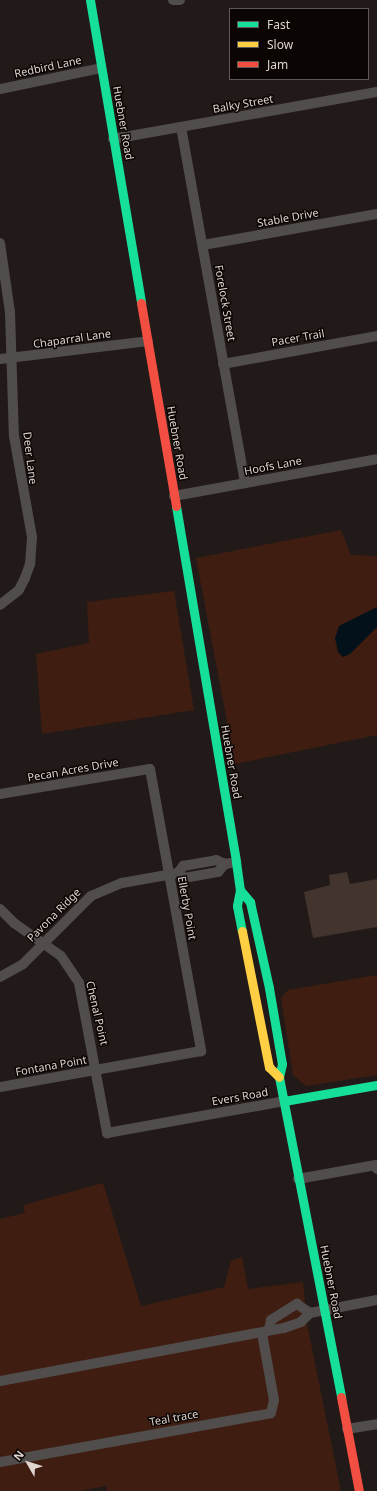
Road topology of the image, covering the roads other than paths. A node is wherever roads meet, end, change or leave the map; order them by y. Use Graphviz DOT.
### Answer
graph roads {
  1 [pos="90,0"];
  2 [pos="173,0"];
  3 [pos="180,0"];
  4 [pos="101,68"];
  5 [pos="0,89"];
  6 [pos="377,92"];
  7 [pos="181,127"];
  8 [pos="113,139"];
  9 [pos="377,214"];
  10 [pos="0,243"];
  11 [pos="202,246"];
  12 [pos="377,336"];
  13 [pos="148,341"];
  14 [pos="13,358"];
  15 [pos="0,360"];
  16 [pos="223,364"];
  17 [pos="377,459"];
  18 [pos="245,483"];
  19 [pos="174,496"];
  20 [pos="0,605"];
  21 [pos="150,769"];
  22 [pos="0,794"];
  23 [pos="236,862"];
  24 [pos="173,874"];
  25 [pos="240,890"];
  26 [pos="0,909"];
  27 [pos="44,942"];
  28 [pos="0,977"];
  29 [pos="201,1051"];
  30 [pos="97,1070"];
  31 [pos="279,1077"];
  32 [pos="377,1085"];
  33 [pos="0,1086"];
  34 [pos="284,1102"];
  35 [pos="107,1133"];
  36 [pos="377,1167"];
  37 [pos="298,1179"];
  38 [pos="377,1300"];
  39 [pos="324,1310"];
  40 [pos="310,1313"];
  41 [pos="265,1331"];
  42 [pos="0,1381"];
  43 [pos="377,1424"];
  44 [pos="347,1429"];
  45 [pos="0,1462"];
  46 [pos="359,1491"];
  1 -- 4 [label="main road, Huebner Road"];
  2 -- 3 [label="street"];
  4 -- 5 [label="street, Redbird Lane"];
  4 -- 8 [label="main road, Huebner Road"];
  6 -- 7 [label="street, Balky Street"];
  7 -- 8 [label="street, Balky Street"];
  7 -- 11 [label="street, Forelock Street"];
  8 -- 13 [label="main road, Huebner Road"];
  9 -- 11 [label="street, Stable Drive"];
  10 -- 14 [label="street, Deer Lane"];
  11 -- 16 [label="street, Forelock Street"];
  12 -- 16 [label="street, Pacer Trail"];
  13 -- 14 [label="street, Chaparral Lane"];
  13 -- 19 [label="main road, Huebner Road"];
  14 -- 15 [label="street, Chaparral Lane"];
  14 -- 20 [label="street, Deer Lane"];
  16 -- 18 [label="street, Forelock Street"];
  17 -- 18 [label="street, Hoofs Lane"];
  18 -- 19 [label="street, Hoofs Lane"];
  19 -- 23 [label="main road, Huebner Road"];
  21 -- 22 [label="street, Pecan Acres Drive"];
  21 -- 24 [label="street, Ellerby Point"];
  23 -- 24 [label="street, Pavona Ridge"];
  23 -- 25 [label="main road, Huebner Road"];
  24 -- 27 [label="street, Pavona Ridge"];
  24 -- 29 [label="street, Ellerby Point"];
  25 -- 31 [label="main road, Huebner Road"];
  25 -- 31 [label="main road, Huebner Road"];
  26 -- 27 [label="street, Chenal Point"];
  27 -- 28 [label="street, Pavona Ridge"];
  27 -- 30 [label="street, Chenal Point"];
  29 -- 30 [label="street, Fontana Point"];
  30 -- 33 [label="street, Fontana Point"];
  30 -- 35 [label="street, Chenal Point"];
  31 -- 34 [label="main road, Huebner Road"];
  32 -- 34 [label="main road, Evers Road"];
  34 -- 35 [label="street, Evers Road"];
  34 -- 37 [label="main road, Huebner Road"];
  36 -- 37 [label="street"];
  37 -- 39 [label="main road, Huebner Road"];
  38 -- 39 [label="street"];
  39 -- 40 [label="street"];
  39 -- 44 [label="main road, Huebner Road"];
  40 -- 41 [label="street"];
  40 -- 41 [label="street"];
  41 -- 42 [label="street"];
  41 -- 45 [label="street, Teal trace"];
  43 -- 44 [label="street"];
  44 -- 46 [label="main road, Huebner Road"];
}
